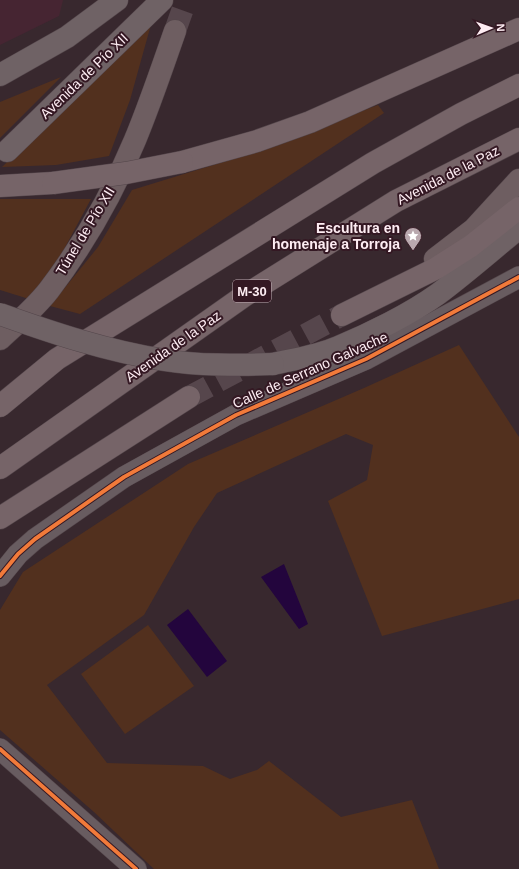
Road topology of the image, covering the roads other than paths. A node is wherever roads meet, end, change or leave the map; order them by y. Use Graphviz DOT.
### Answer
graph roads {
  1 [pos="117,0"];
  2 [pos="162,0"];
  3 [pos="519,29"];
  4 [pos="170,30"];
  5 [pos="0,75"];
  6 [pos="519,84"];
  7 [pos="519,139"];
  8 [pos="7,152"];
  9 [pos="519,180"];
  10 [pos="0,186"];
  11 [pos="519,208"];
  12 [pos="519,228"];
  13 [pos="519,277"];
  14 [pos="397,288"];
  15 [pos="0,314"];
  16 [pos="342,316"];
  17 [pos="0,339"];
  18 [pos="57,359"];
  19 [pos="0,389"];
  20 [pos="189,397"];
  21 [pos="0,406"];
  22 [pos="0,468"];
  23 [pos="0,518"];
  24 [pos="35,539"];
  25 [pos="0,560"];
  26 [pos="0,576"];
  27 [pos="0,749"];
  28 [pos="136,869"];
  1 -- 5 [label="main road"];
  2 -- 8 [label="main road, Avenida de Pío XII"];
  3 -- 10 [label="highway, bridge"];
  4 -- 17 [label="main road, Túnel de Pío XII"];
  6 -- 18 [label="highway"];
  7 -- 22 [label="highway, Avenida de la Paz / M-30"];
  9 -- 14 [label="main road"];
  11 -- 14 [label="highway"];
  12 -- 15 [label="main road, bridge"];
  13 -- 24 [label="street, Calle de Serrano Galvache"];
  14 -- 16 [label="highway"];
  18 -- 19 [label="highway"];
  18 -- 21 [label="highway"];
  20 -- 23 [label="highway"];
  24 -- 25 [label="street, Calle de Serrano Galvache"];
  24 -- 26 [label="street, Calle de Serrano Galvache"];
  27 -- 28 [label="street"];
}
